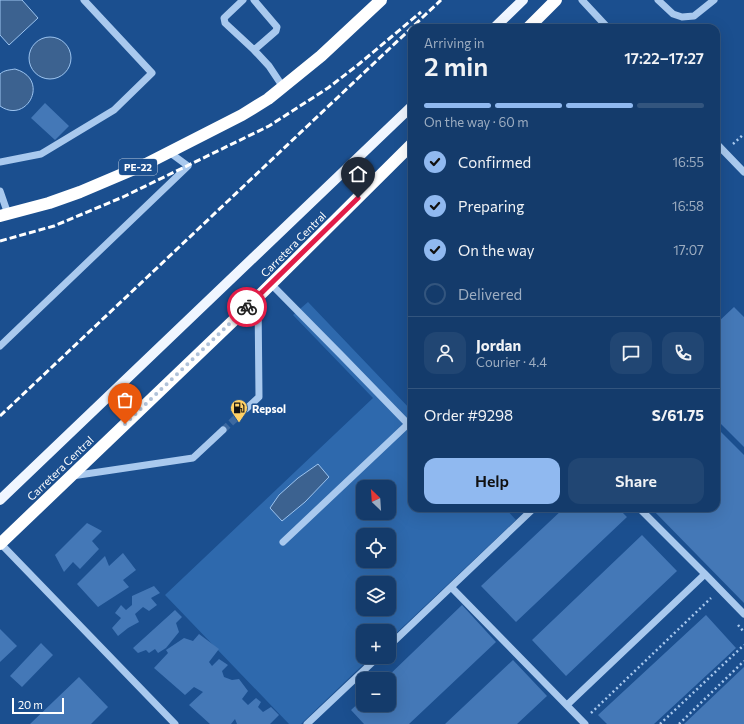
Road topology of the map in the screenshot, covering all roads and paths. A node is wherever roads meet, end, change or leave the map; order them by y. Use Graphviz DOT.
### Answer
graph roads {
  1 [pos="84,0"];
  2 [pos="243,0"];
  3 [pos="254,0"];
  4 [pos="381,0"];
  5 [pos="523,0"];
  6 [pos="556,0"];
  7 [pos="582,0"];
  8 [pos="658,0"];
  9 [pos="714,0"];
  10 [pos="498,24"];
  11 [pos="532,24"];
  12 [pos="604,24"];
  13 [pos="254,50"];
  14 [pos="283,87"];
  15 [pos="408,110"];
  16 [pos="744,134"];
  17 [pos="732,145"];
  18 [pos="720,147"];
  19 [pos="408,148"];
  20 [pos="169,152"];
  21 [pos="0,162"];
  22 [pos="744,172"];
  23 [pos="0,191"];
  24 [pos="4,215"];
  25 [pos="271,284"];
  26 [pos="258,297"];
  27 [pos="0,346"];
  28 [pos="246,409"];
  29 [pos="223,430"];
  30 [pos="70,476"];
  31 [pos="0,500"];
  32 [pos="530,512"];
  33 [pos="643,512"];
  34 [pos="283,542"];
  35 [pos="0,544"];
  36 [pos="705,574"];
  37 [pos="451,587"];
  38 [pos="712,597"];
  39 [pos="744,614"];
  40 [pos="396,639"];
  41 [pos="744,645"];
  42 [pos="744,661"];
  43 [pos="371,664"];
  44 [pos="567,705"];
  45 [pos="588,716"];
  46 [pos="175,724"];
  47 [pos="308,724"];
  48 [pos="585,724"];
  49 [pos="660,724"];
  50 [pos="679,724"];
  1 -- 21 [label="street"];
  2 -- 13 [label="street"];
  3 -- 13 [label="street"];
  4 -- 14 [label="highway, PE-22"];
  5 -- 10 [label="main road"];
  6 -- 11 [label="highway"];
  7 -- 12 [label="street"];
  8 -- 9 [label="street"];
  13 -- 14 [label="street"];
  14 -- 20 [label="highway, PE-22"];
  15 -- 31 [label="main road, Carretera Central"];
  16 -- 17 [label="path"];
  18 -- 22 [label="street"];
  19 -- 25 [label="highway, Carretera Central"];
  20 -- 24 [label="highway, PE-22"];
  20 -- 27 [label="street"];
  23 -- 24 [label="street"];
  25 -- 26 [label="highway, Carretera Central"];
  25 -- 34 [label="street"];
  26 -- 28 [label="street"];
  26 -- 30 [label="highway, Carretera Central"];
  29 -- 30 [label="street"];
  30 -- 35 [label="highway, Carretera Central"];
  32 -- 37 [label="street"];
  33 -- 36 [label="street"];
  35 -- 46 [label="street"];
  36 -- 39 [label="street"];
  36 -- 44 [label="street"];
  37 -- 40 [label="street"];
  37 -- 44 [label="street"];
  38 -- 45 [label="path"];
  41 -- 49 [label="path"];
  42 -- 50 [label="path"];
  43 -- 47 [label="street"];
  44 -- 48 [label="street"];
}
